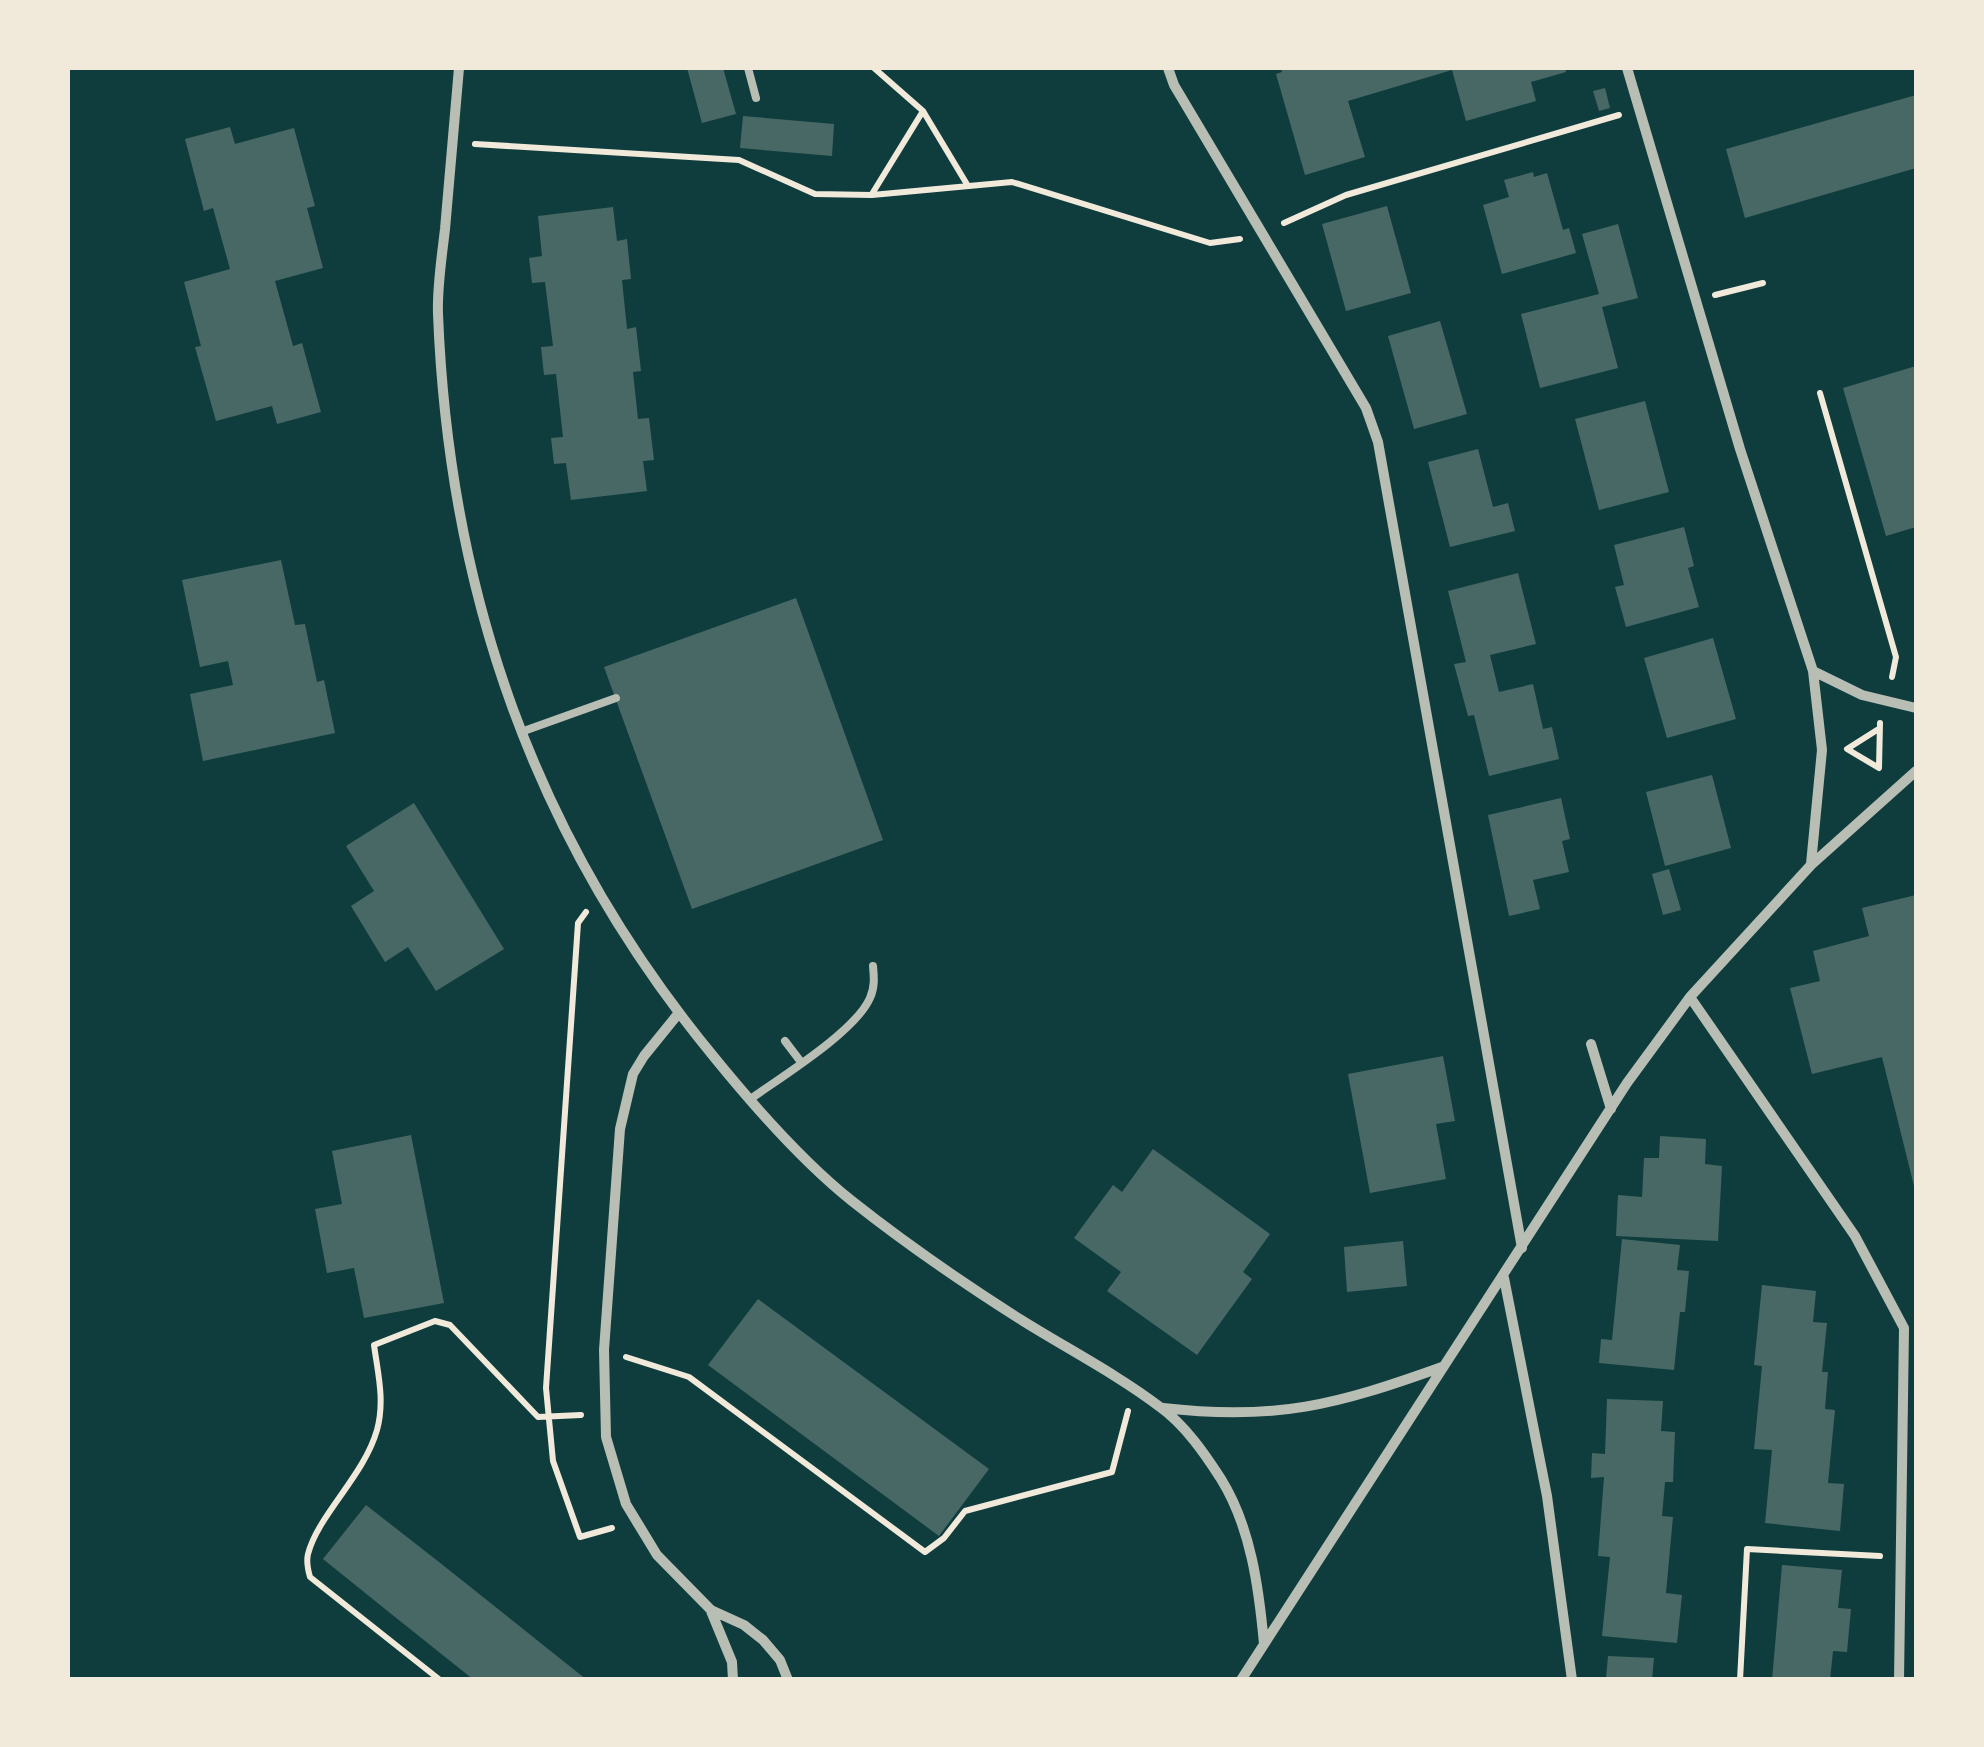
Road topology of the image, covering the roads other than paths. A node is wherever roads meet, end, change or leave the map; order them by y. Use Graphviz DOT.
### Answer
graph roads {
  1 [pos="459,68"];
  2 [pos="748,68"];
  3 [pos="1168,68"];
  4 [pos="1627,68"];
  5 [pos="756,98"];
  6 [pos="1813,671"];
  7 [pos="616,698"];
  8 [pos="1916,708"];
  9 [pos="522,732"];
  10 [pos="1916,771"];
  11 [pos="1811,865"];
  12 [pos="872,966"];
  13 [pos="1690,997"];
  14 [pos="678,1014"];
  15 [pos="785,1041"];
  16 [pos="1591,1044"];
  17 [pos="801,1062"];
  18 [pos="749,1100"];
  19 [pos="1611,1109"];
  20 [pos="1522,1248"];
  21 [pos="1504,1278"];
  22 [pos="1442,1367"];
  23 [pos="1904,1389"];
  24 [pos="1916,1389"];
  25 [pos="1162,1408"];
  26 [pos="711,1610"];
  27 [pos="1264,1644"];
  28 [pos="733,1680"];
  29 [pos="788,1680"];
  30 [pos="1241,1680"];
  31 [pos="1572,1680"];
  32 [pos="1899,1680"];
  1 -- 9 [label="street"];
  2 -- 5 [label="lane"];
  3 -- 20 [label="street"];
  4 -- 6 [label="street"];
  6 -- 8 [label="street"];
  6 -- 11 [label="street"];
  7 -- 9 [label="lane"];
  9 -- 14 [label="street"];
  10 -- 11 [label="street"];
  11 -- 13 [label="street"];
  12 -- 17 [label="lane"];
  13 -- 19 [label="street"];
  13 -- 23 [label="street"];
  14 -- 18 [label="street"];
  14 -- 26 [label="street"];
  15 -- 17 [label="lane"];
  16 -- 19 [label="street"];
  17 -- 18 [label="lane"];
  18 -- 25 [label="street"];
  19 -- 20 [label="street"];
  20 -- 21 [label="street"];
  21 -- 22 [label="street"];
  21 -- 31 [label="street"];
  22 -- 25 [label="street"];
  22 -- 27 [label="street"];
  23 -- 24 [label="street"];
  23 -- 32 [label="street"];
  25 -- 27 [label="street"];
  26 -- 28 [label="street"];
  26 -- 29 [label="street"];
  27 -- 30 [label="street"];
}
